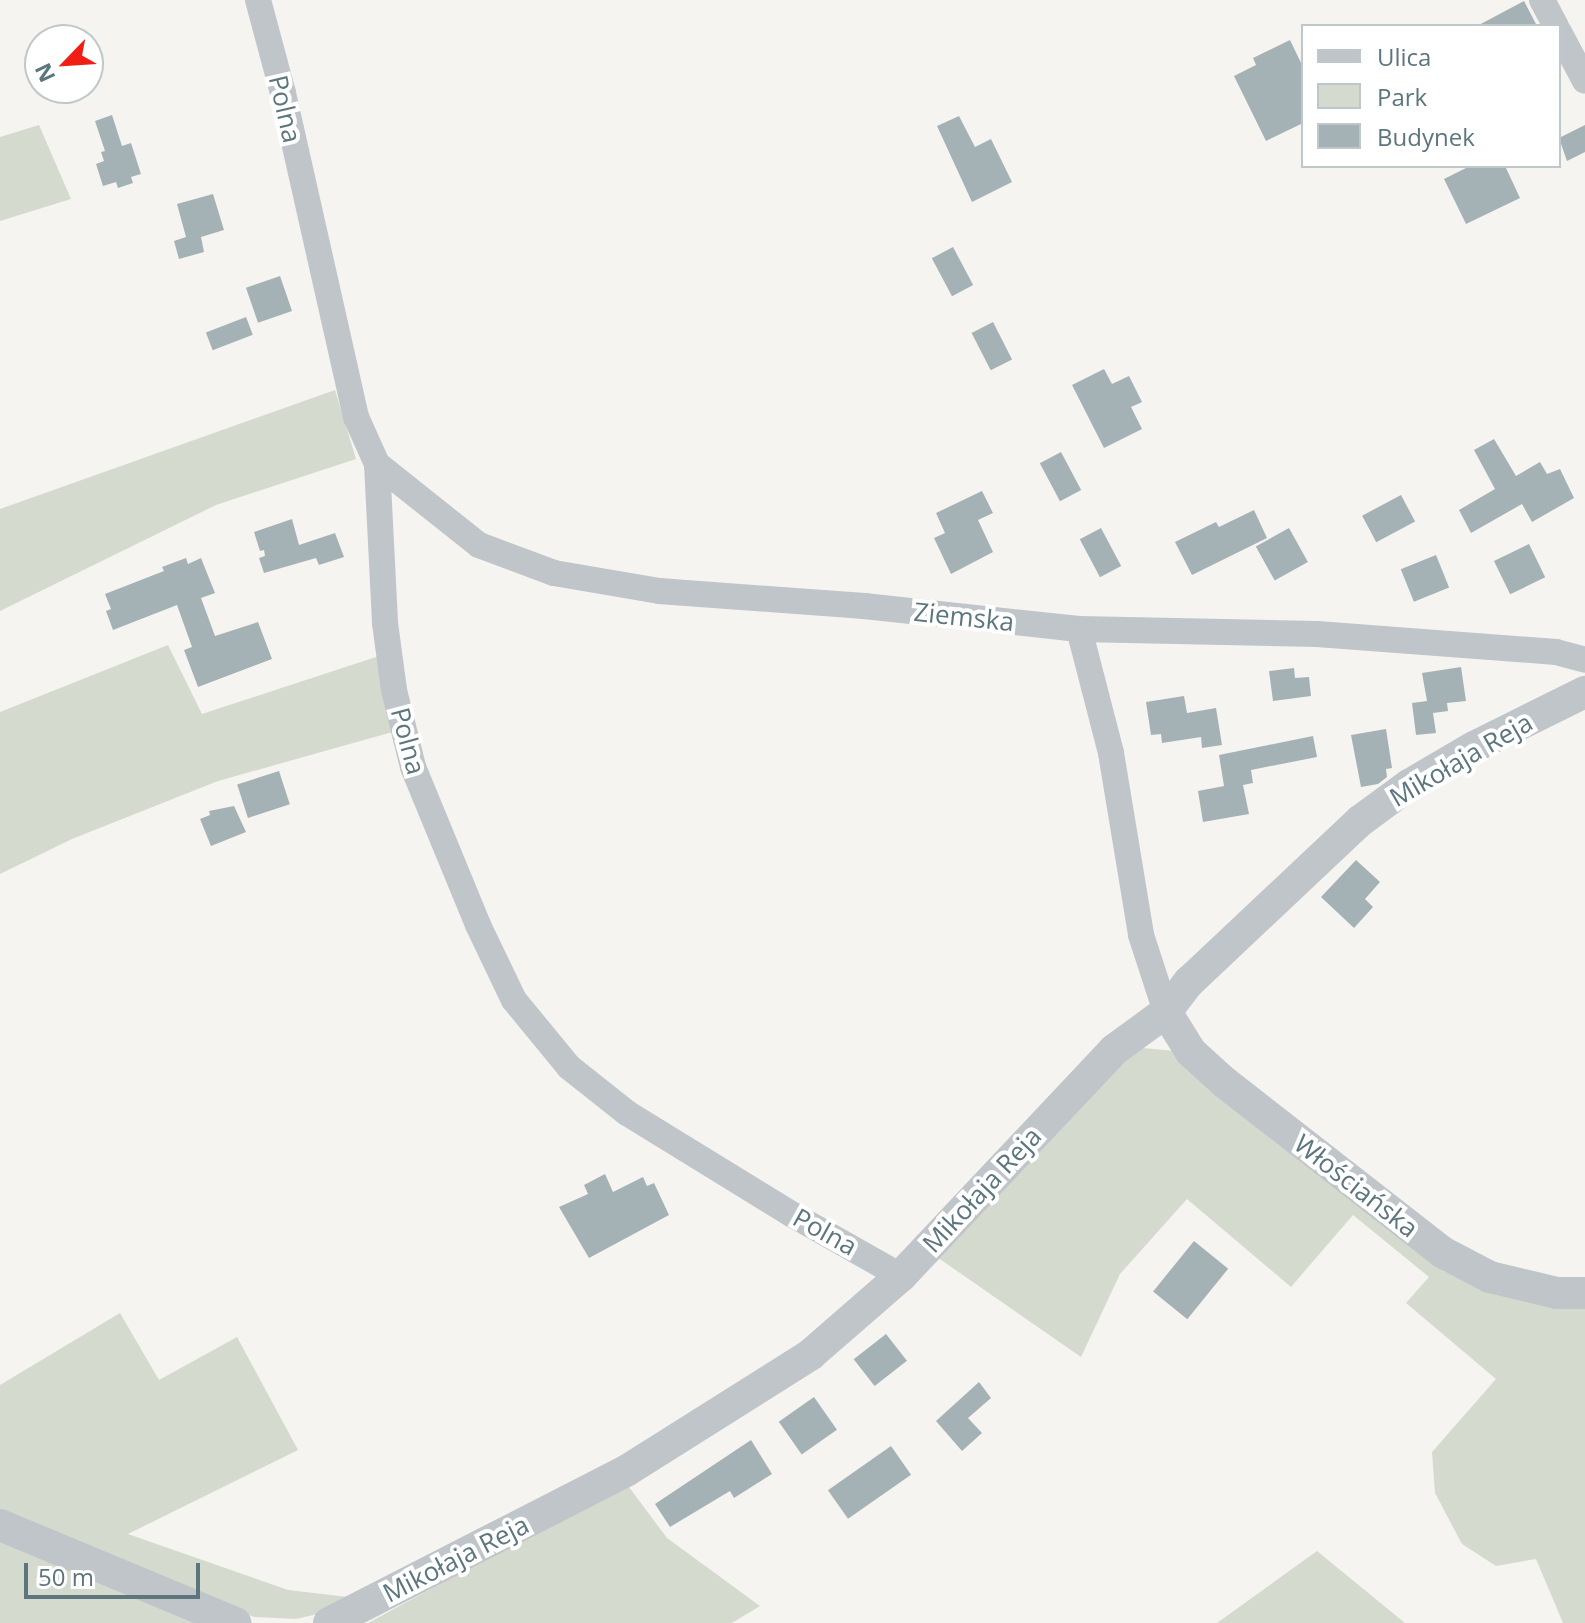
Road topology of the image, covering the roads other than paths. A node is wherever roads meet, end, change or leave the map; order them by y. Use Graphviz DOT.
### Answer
graph roads {
  1 [pos="258,0"];
  2 [pos="1542,0"];
  3 [pos="1555,24"];
  4 [pos="1561,36"];
  5 [pos="1585,81"];
  6 [pos="377,464"];
  7 [pos="1079,629"];
  8 [pos="1585,660"];
  9 [pos="1585,692"];
  10 [pos="1166,1012"];
  11 [pos="901,1276"];
  12 [pos="1585,1293"];
  13 [pos="0,1525"];
  14 [pos="235,1623"];
  15 [pos="329,1623"];
  1 -- 6 [label="street, Polna"];
  2 -- 3 [label="street"];
  4 -- 5 [label="street"];
  6 -- 7 [label="street, Ziemska"];
  6 -- 11 [label="street, Polna"];
  7 -- 8 [label="street, Ziemska"];
  7 -- 10 [label="street"];
  9 -- 10 [label="street, Mikołaja Reja"];
  10 -- 11 [label="street, Mikołaja Reja"];
  10 -- 12 [label="street, Włościańska"];
  11 -- 15 [label="street, Mikołaja Reja"];
  13 -- 14 [label="street"];
}
